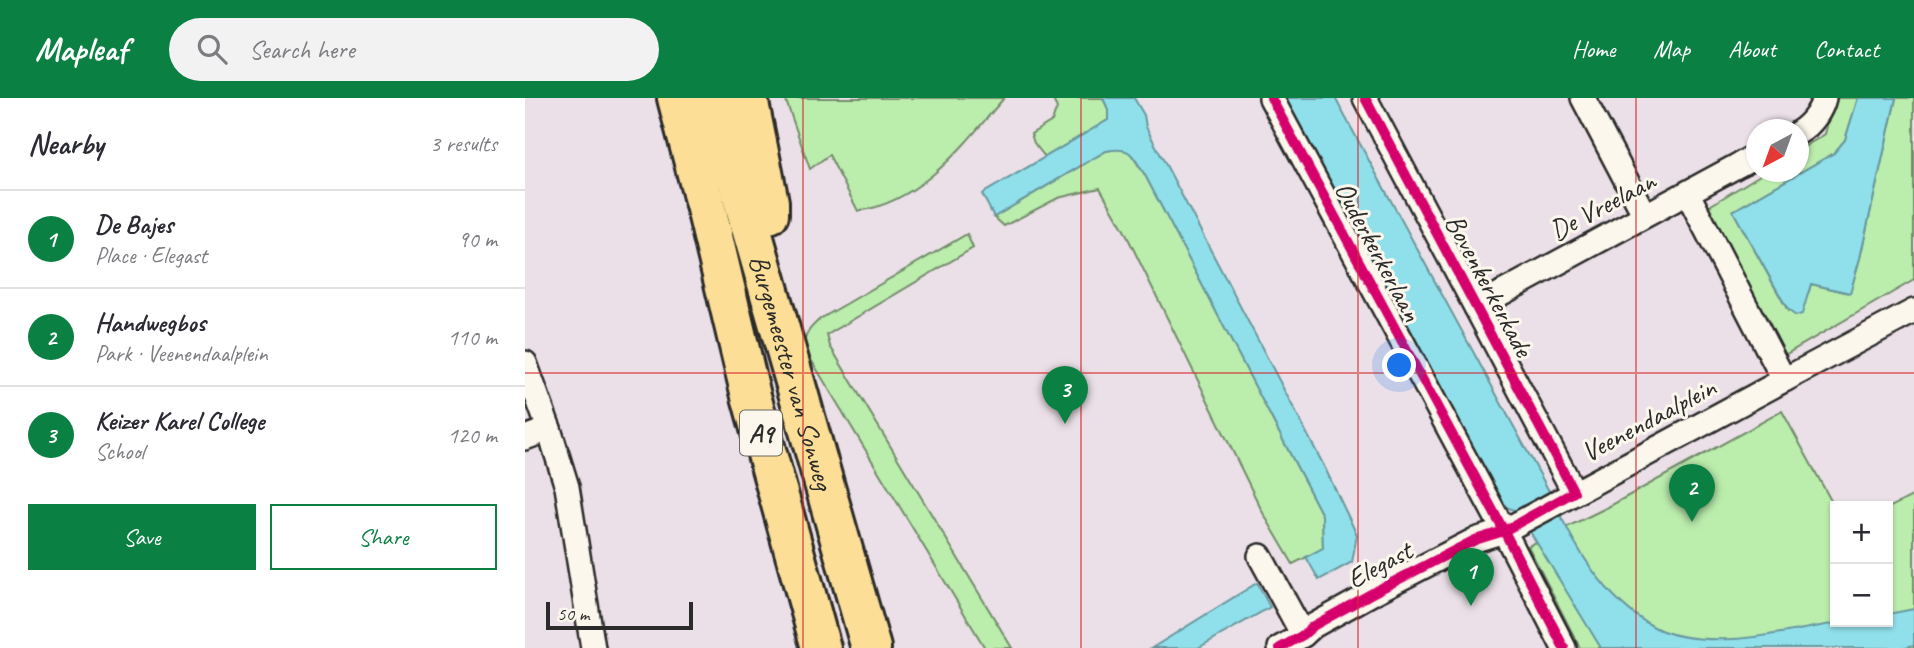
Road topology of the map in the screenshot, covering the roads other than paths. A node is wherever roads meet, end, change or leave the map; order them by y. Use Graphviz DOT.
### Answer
graph roads {
  1 [pos="652,98"];
  2 [pos="677,98"];
  3 [pos="714,98"];
  4 [pos="748,98"];
  5 [pos="1271,98"];
  6 [pos="1365,98"];
  7 [pos="1583,98"];
  8 [pos="1824,98"];
  9 [pos="1809,123"];
  10 [pos="1746,161"];
  11 [pos="1688,194"];
  12 [pos="1644,214"];
  13 [pos="708,216"];
  14 [pos="771,296"];
  15 [pos="1476,307"];
  16 [pos="1914,311"];
  17 [pos="525,363"];
  18 [pos="1784,380"];
  19 [pos="549,429"];
  20 [pos="525,438"];
  21 [pos="1569,495"];
  22 [pos="1513,527"];
  23 [pos="1260,556"];
  24 [pos="1303,635"];
  25 [pos="593,648"];
  26 [pos="821,648"];
  27 [pos="871,648"];
  28 [pos="1280,648"];
  29 [pos="1564,648"];
  1 -- 13 [label="highway, A9"];
  2 -- 13 [label="highway, Burgemeester van Sonweg / A9"];
  3 -- 14 [label="highway, Burgemeester van Sonweg / A9"];
  4 -- 14 [label="highway, A9"];
  5 -- 22 [label="street, Ouderkerkerlaan"];
  6 -- 15 [label="street, Bovenkerkerkade"];
  7 -- 12 [label="street"];
  8 -- 9 [label="street"];
  10 -- 11 [label="street, De Vreelaan"];
  11 -- 12 [label="street, De Vreelaan"];
  11 -- 18 [label="street"];
  12 -- 15 [label="street, De Vreelaan"];
  13 -- 26 [label="highway, Burgemeester van Sonweg / A9"];
  14 -- 27 [label="highway, Burgemeester van Sonweg / A9"];
  15 -- 21 [label="street, Bovenkerkerkade"];
  16 -- 18 [label="street, Veenendaalplein"];
  17 -- 19 [label="street"];
  18 -- 21 [label="street, Veenendaalplein"];
  19 -- 20 [label="street"];
  19 -- 25 [label="street"];
  21 -- 22 [label="street, Veenendaalplein"];
  22 -- 24 [label="street, Elegast"];
  22 -- 29 [label="street, Ouderkerkerlaan"];
  23 -- 24 [label="street"];
  24 -- 28 [label="street, Elegast"];
}
